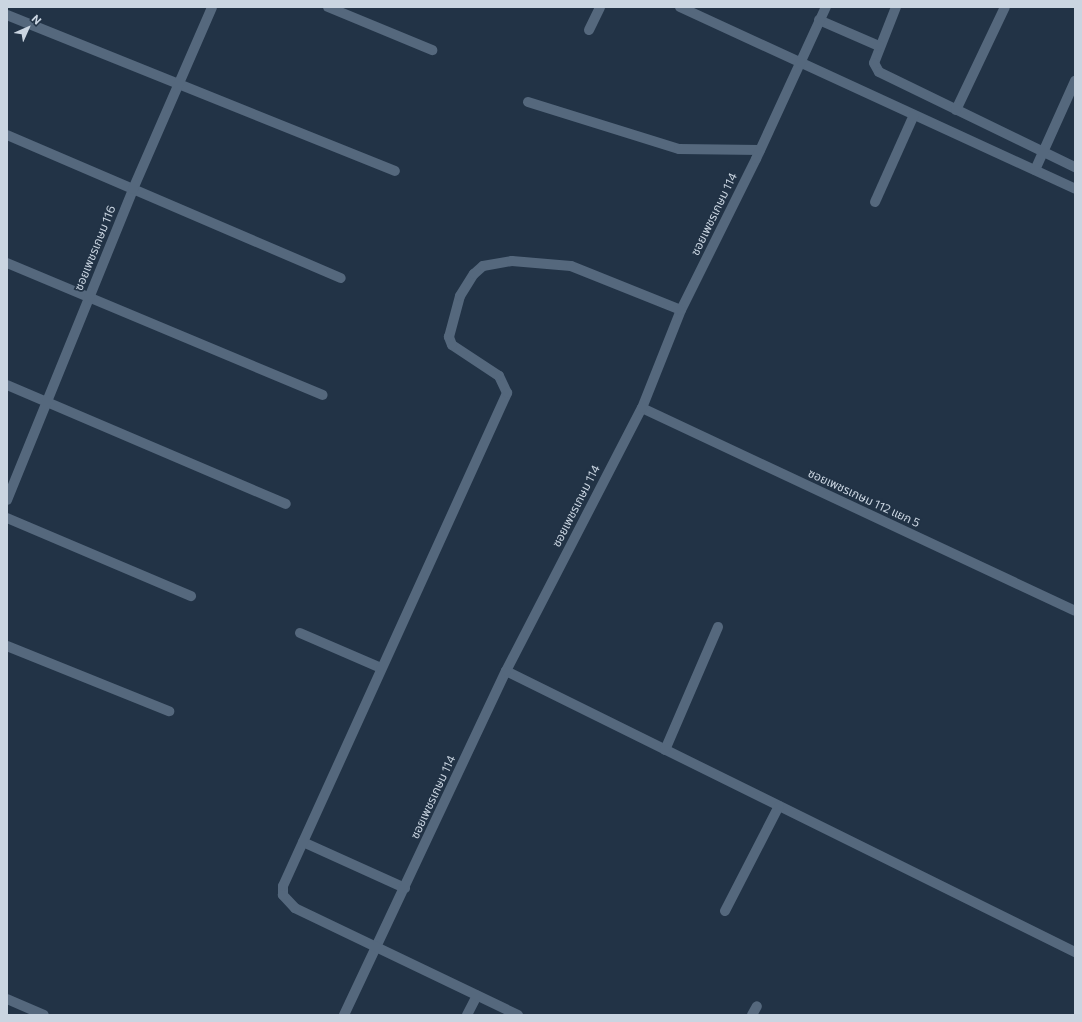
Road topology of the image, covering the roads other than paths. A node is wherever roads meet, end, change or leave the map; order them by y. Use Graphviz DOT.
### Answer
graph roads {
  1 [pos="212,7"];
  2 [pos="328,7"];
  3 [pos="600,7"];
  4 [pos="680,7"];
  5 [pos="826,7"];
  6 [pos="896,7"];
  7 [pos="1005,7"];
  8 [pos="7,15"];
  9 [pos="819,20"];
  10 [pos="589,30"];
  11 [pos="879,46"];
  12 [pos="432,50"];
  13 [pos="799,62"];
  14 [pos="1075,81"];
  15 [pos="180,82"];
  16 [pos="528,102"];
  17 [pos="956,110"];
  18 [pos="914,115"];
  19 [pos="7,135"];
  20 [pos="760,150"];
  21 [pos="1044,151"];
  22 [pos="1075,167"];
  23 [pos="1035,170"];
  24 [pos="395,171"];
  25 [pos="133,189"];
  26 [pos="1075,190"];
  27 [pos="875,202"];
  28 [pos="7,263"];
  29 [pos="341,278"];
  30 [pos="89,298"];
  31 [pos="681,310"];
  32 [pos="7,385"];
  33 [pos="322,395"];
  34 [pos="47,402"];
  35 [pos="642,408"];
  36 [pos="7,500"];
  37 [pos="286,504"];
  38 [pos="7,518"];
  39 [pos="191,596"];
  40 [pos="1075,611"];
  41 [pos="718,627"];
  42 [pos="300,633"];
  43 [pos="7,646"];
  44 [pos="381,668"];
  45 [pos="506,671"];
  46 [pos="168,711"];
  47 [pos="665,750"];
  48 [pos="779,806"];
  49 [pos="303,842"];
  50 [pos="405,888"];
  51 [pos="725,911"];
  52 [pos="378,946"];
  53 [pos="1075,952"];
  54 [pos="477,995"];
  55 [pos="7,999"];
  56 [pos="44,1015"];
  57 [pos="344,1015"];
  58 [pos="467,1015"];
  59 [pos="518,1015"];
  1 -- 15 [label="street, ซอยเพชรเกษม 116"];
  2 -- 12 [label="street"];
  3 -- 10 [label="street"];
  4 -- 13 [label="street"];
  5 -- 9 [label="street, ซอยเพชรเกษม 114"];
  6 -- 11 [label="street"];
  7 -- 17 [label="street"];
  8 -- 15 [label="street"];
  9 -- 11 [label="street"];
  9 -- 13 [label="street, ซอยเพชรเกษม 114"];
  11 -- 17 [label="street"];
  13 -- 18 [label="street"];
  13 -- 20 [label="street, ซอยเพชรเกษม 114"];
  14 -- 21 [label="street"];
  15 -- 24 [label="street"];
  15 -- 25 [label="street, ซอยเพชรเกษม 116"];
  16 -- 20 [label="street"];
  17 -- 21 [label="street"];
  18 -- 23 [label="street"];
  18 -- 27 [label="street"];
  19 -- 25 [label="street"];
  20 -- 31 [label="street, ซอยเพชรเกษม 114"];
  21 -- 22 [label="street"];
  21 -- 23 [label="street"];
  23 -- 26 [label="street"];
  25 -- 29 [label="street"];
  25 -- 30 [label="street, ซอยเพชรเกษม 116"];
  28 -- 30 [label="street"];
  30 -- 33 [label="street"];
  30 -- 34 [label="street, ซอยเพชรเกษม 116"];
  31 -- 35 [label="street, ซอยเพชรเกษม 114"];
  31 -- 44 [label="street"];
  32 -- 34 [label="street"];
  34 -- 36 [label="street, ซอยเพชรเกษม 116"];
  34 -- 37 [label="street"];
  35 -- 40 [label="street, ซอยเพชรเกษม 112 แยก 5"];
  35 -- 45 [label="street, ซอยเพชรเกษม 114"];
  38 -- 39 [label="street"];
  41 -- 47 [label="street"];
  42 -- 44 [label="street"];
  43 -- 46 [label="street"];
  44 -- 49 [label="street"];
  45 -- 47 [label="street"];
  45 -- 50 [label="street, ซอยเพชรเกษม 114"];
  47 -- 48 [label="street"];
  48 -- 51 [label="street"];
  48 -- 53 [label="street"];
  49 -- 50 [label="street"];
  49 -- 52 [label="street"];
  50 -- 52 [label="street, ซอยเพชรเกษม 114"];
  52 -- 54 [label="street"];
  52 -- 57 [label="street, ซอยเพชรเกษม 114"];
  54 -- 58 [label="street"];
  54 -- 59 [label="street"];
  55 -- 56 [label="street"];
}
